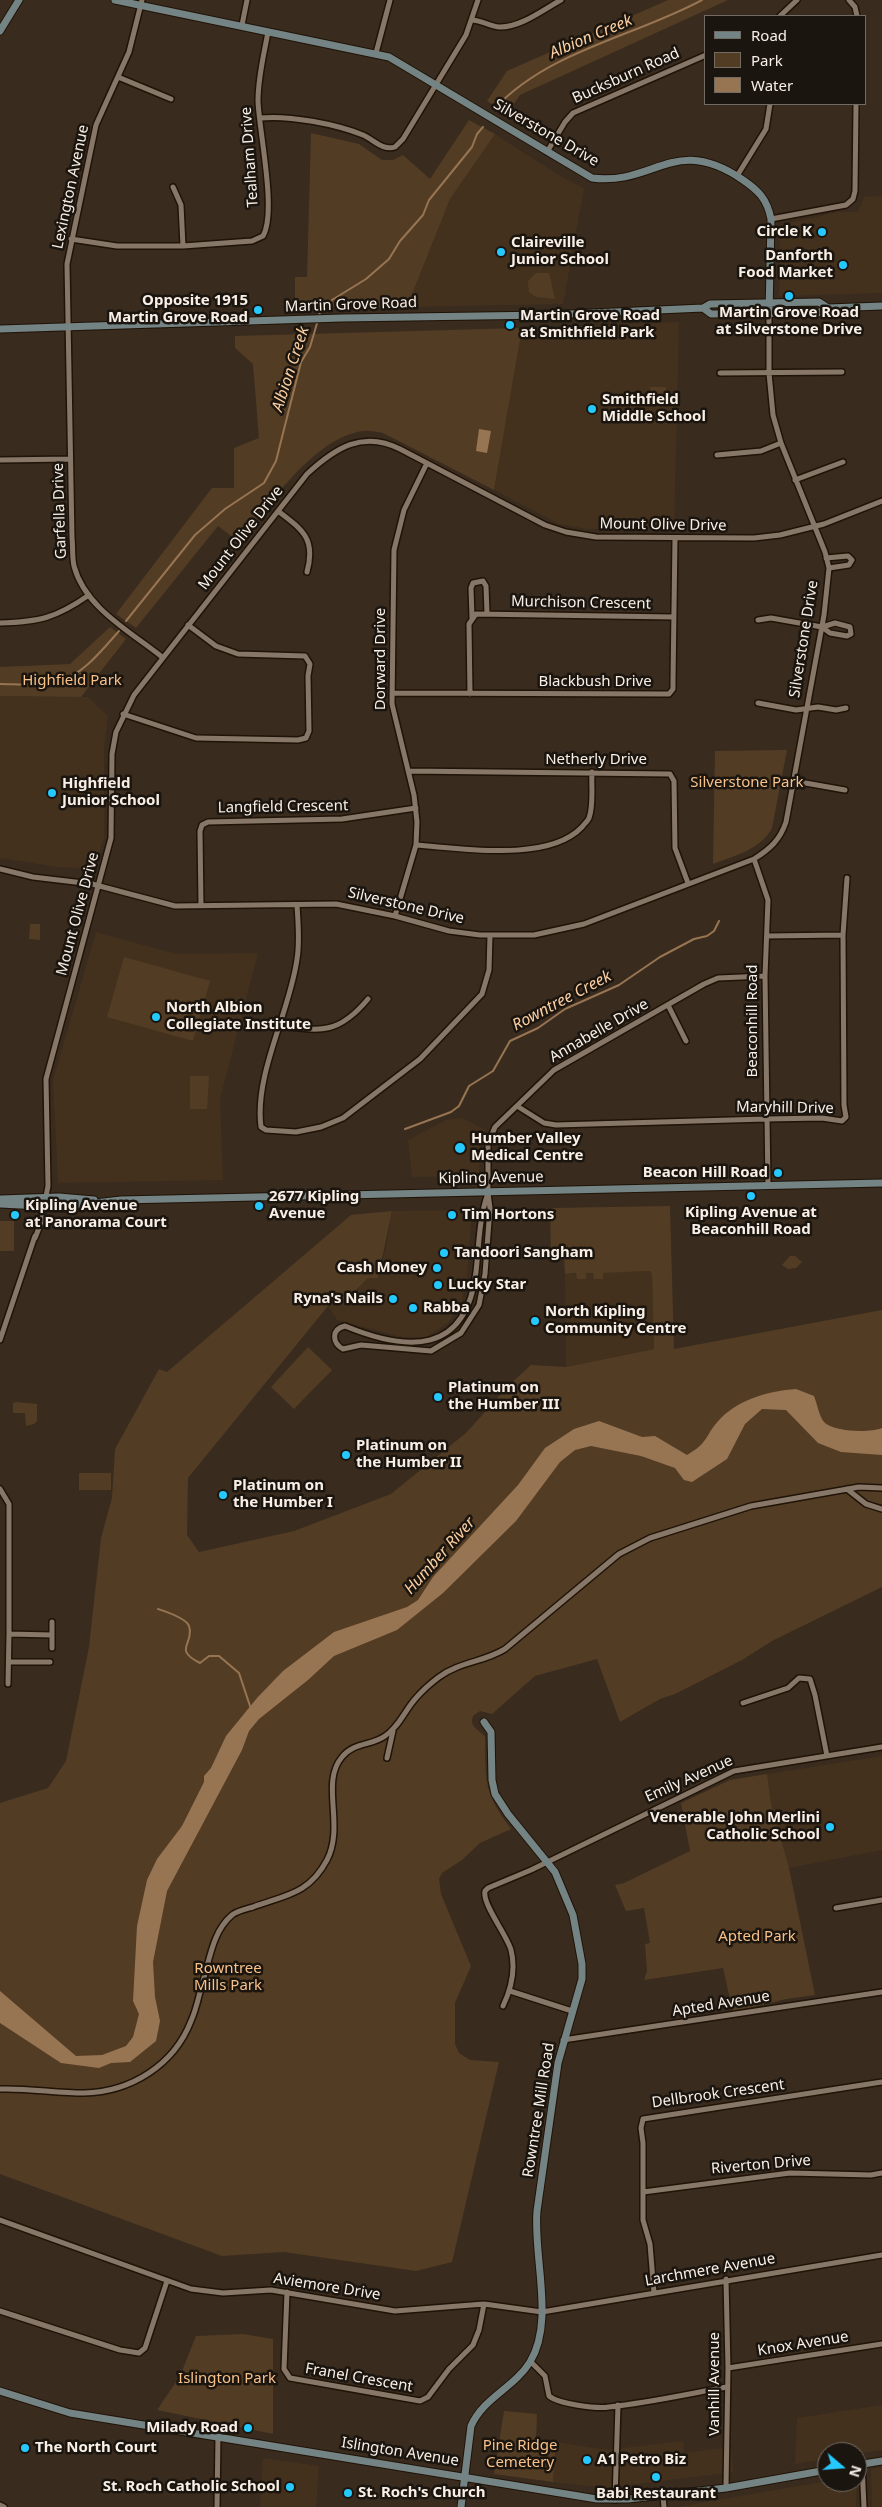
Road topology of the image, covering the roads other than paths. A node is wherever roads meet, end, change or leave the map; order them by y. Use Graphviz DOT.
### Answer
graph roads {
  1 [pos="19,0"];
  2 [pos="115,0"];
  3 [pos="247,0"];
  4 [pos="390,0"];
  5 [pos="478,0"];
  6 [pos="561,0"];
  7 [pos="797,0"];
  8 [pos="850,0"];
  9 [pos="141,3"];
  10 [pos="781,15"];
  11 [pos="857,15"];
  12 [pos="472,20"];
  13 [pos="242,25"];
  14 [pos="0,31"];
  15 [pos="268,32"];
  16 [pos="376,53"];
  17 [pos="704,56"];
  18 [pos="118,77"];
  19 [pos="436,84"];
  20 [pos="171,99"];
  21 [pos="770,105"];
  22 [pos="856,105"];
  23 [pos="260,118"];
  24 [pos="547,152"];
  25 [pos="737,176"];
  26 [pos="173,187"];
  27 [pos="771,219"];
  28 [pos="71,239"];
  29 [pos="183,246"];
  30 [pos="769,303"];
  31 [pos="882,306"];
  32 [pos="703,308"];
  33 [pos="828,308"];
  34 [pos="769,313"];
  35 [pos="68,327"];
  36 [pos="0,329"];
  37 [pos="842,372"];
  38 [pos="720,373"];
  39 [pos="769,373"];
  40 [pos="781,443"];
  41 [pos="717,454"];
  42 [pos="70,458"];
  43 [pos="0,460"];
  44 [pos="844,462"];
  45 [pos="427,463"];
  46 [pos="795,480"];
  47 [pos="882,501"];
  48 [pos="278,511"];
  49 [pos="814,526"];
  50 [pos="674,538"];
  51 [pos="826,558"];
  52 [pos="829,568"];
  53 [pos="307,572"];
  54 [pos="88,595"];
  55 [pos="487,613"];
  56 [pos="674,617"];
  57 [pos="472,618"];
  58 [pos="758,620"];
  59 [pos="0,624"];
  60 [pos="188,625"];
  61 [pos="822,626"];
  62 [pos="162,657"];
  63 [pos="392,694"];
  64 [pos="470,694"];
  65 [pos="758,704"];
  66 [pos="846,708"];
  67 [pos="807,709"];
  68 [pos="123,714"];
  69 [pos="408,771"];
  70 [pos="592,772"];
  71 [pos="794,781"];
  72 [pos="846,790"];
  73 [pos="416,808"];
  74 [pos="416,845"];
  75 [pos="754,858"];
  76 [pos="0,869"];
  77 [pos="847,878"];
  78 [pos="688,883"];
  79 [pos="99,886"];
  80 [pos="297,905"];
  81 [pos="202,906"];
  82 [pos="395,916"];
  83 [pos="490,935"];
  84 [pos="843,935"];
  85 [pos="767,936"];
  86 [pos="765,976"];
  87 [pos="368,999"];
  88 [pos="668,1005"];
  89 [pos="280,1025"];
  90 [pos="686,1041"];
  91 [pos="517,1106"];
  92 [pos="766,1118"];
  93 [pos="882,1183"];
  94 [pos="768,1186"];
  95 [pos="488,1192"];
  96 [pos="46,1197"];
  97 [pos="0,1199"];
  98 [pos="100,1201"];
  99 [pos="0,1204"];
  100 [pos="44,1207"];
  101 [pos="476,1273"];
  102 [pos="485,1274"];
  103 [pos="0,1340"];
  104 [pos="0,1488"];
  105 [pos="882,1488"];
  106 [pos="847,1489"];
  107 [pos="882,1509"];
  108 [pos="52,1622"];
  109 [pos="9,1634"];
  110 [pos="52,1635"];
  111 [pos="52,1648"];
  112 [pos="9,1662"];
  113 [pos="50,1662"];
  114 [pos="8,1684"];
  115 [pos="743,1703"];
  116 [pos="484,1722"];
  117 [pos="393,1731"];
  118 [pos="882,1747"];
  119 [pos="827,1756"];
  120 [pos="387,1758"];
  121 [pos="546,1861"];
  122 [pos="882,1900"];
  123 [pos="836,1908"];
  124 [pos="510,1991"];
  125 [pos="882,1992"];
  126 [pos="504,2006"];
  127 [pos="572,2011"];
  128 [pos="563,2040"];
  129 [pos="882,2082"];
  130 [pos="0,2089"];
  131 [pos="882,2173"];
  132 [pos="643,2192"];
  133 [pos="0,2220"];
  134 [pos="882,2255"];
  135 [pos="726,2279"];
  136 [pos="166,2281"];
  137 [pos="287,2292"];
  138 [pos="654,2293"];
  139 [pos="484,2304"];
  140 [pos="0,2311"];
  141 [pos="542,2312"];
  142 [pos="882,2344"];
  143 [pos="530,2361"];
  144 [pos="728,2368"];
  145 [pos="727,2387"];
  146 [pos="0,2392"];
  147 [pos="618,2405"];
  148 [pos="218,2436"];
  149 [pos="882,2460"];
  150 [pos="867,2463"];
  151 [pos="817,2472"];
  152 [pos="464,2476"];
  153 [pos="726,2488"];
  154 [pos="862,2492"];
  155 [pos="663,2496"];
  156 [pos="614,2500"];
  157 [pos="0,2505"];
  158 [pos="4,2507"];
  159 [pos="217,2507"];
  160 [pos="461,2507"];
  161 [pos="664,2507"];
  162 [pos="864,2507"];
  1 -- 14 [label="main road"];
  2 -- 9 [label="main road, Silverstone Drive"];
  3 -- 13 [label="street"];
  4 -- 16 [label="street"];
  5 -- 12 [label="street"];
  6 -- 12 [label="street"];
  7 -- 10 [label="street"];
  8 -- 11 [label="street"];
  9 -- 13 [label="main road, Silverstone Drive"];
  9 -- 18 [label="street, Lexington Avenue"];
  12 -- 19 [label="street"];
  13 -- 15 [label="main road, Silverstone Drive"];
  15 -- 16 [label="main road, Silverstone Drive"];
  15 -- 23 [label="street, Tealham Drive"];
  16 -- 19 [label="main road, Silverstone Drive"];
  17 -- 24 [label="street, Bucksburn Road"];
  18 -- 20 [label="street"];
  18 -- 28 [label="street, Lexington Avenue"];
  19 -- 23 [label="street"];
  19 -- 24 [label="main road, Silverstone Drive"];
  21 -- 25 [label="street"];
  22 -- 27 [label="street"];
  23 -- 29 [label="street, Tealham Drive"];
  24 -- 25 [label="main road, Silverstone Drive"];
  25 -- 27 [label="main road, Silverstone Drive"];
  26 -- 29 [label="street"];
  27 -- 30 [label="main road, Silverstone Drive"];
  28 -- 29 [label="street, Tealham Drive"];
  28 -- 35 [label="street, Lexington Avenue"];
  30 -- 32 [label="main road, Martin Grove Road"];
  30 -- 33 [label="main road, Martin Grove Road"];
  30 -- 34 [label="main road, Silverstone Drive"];
  31 -- 33 [label="main road, Martin Grove Road"];
  32 -- 34 [label="main road, Martin Grove Road"];
  32 -- 35 [label="main road, Martin Grove Road"];
  33 -- 34 [label="main road, Martin Grove Road"];
  34 -- 39 [label="street, Silverstone Drive"];
  35 -- 36 [label="main road, Martin Grove Road"];
  35 -- 42 [label="street, Garfella Drive"];
  37 -- 39 [label="street"];
  38 -- 39 [label="street"];
  39 -- 40 [label="street, Silverstone Drive"];
  40 -- 41 [label="street"];
  40 -- 46 [label="street, Silverstone Drive"];
  42 -- 43 [label="street"];
  42 -- 54 [label="street, Garfella Drive"];
  44 -- 46 [label="street"];
  45 -- 48 [label="street, Mount Olive Drive"];
  45 -- 50 [label="street, Mount Olive Drive"];
  45 -- 63 [label="street, Dorward Drive"];
  46 -- 49 [label="street, Silverstone Drive"];
  47 -- 49 [label="street, Mount Olive Drive"];
  48 -- 53 [label="street"];
  48 -- 60 [label="street, Mount Olive Drive"];
  49 -- 50 [label="street, Mount Olive Drive"];
  49 -- 51 [label="street, Silverstone Drive"];
  50 -- 56 [label="street, Blackbush Drive"];
  51 -- 52 [label="street, Silverstone Drive"];
  51 -- 52 [label="street"];
  52 -- 61 [label="street, Silverstone Drive"];
  54 -- 59 [label="street"];
  54 -- 62 [label="street, Garfella Drive"];
  55 -- 56 [label="street, Murchison Crescent"];
  55 -- 57 [label="street, Murchison Crescent"];
  55 -- 57 [label="street"];
  56 -- 64 [label="street, Blackbush Drive"];
  57 -- 64 [label="street"];
  58 -- 61 [label="street"];
  60 -- 62 [label="street, Mount Olive Drive"];
  60 -- 68 [label="street"];
  61 -- 61 [label="street"];
  61 -- 67 [label="street, Silverstone Drive"];
  62 -- 68 [label="street, Mount Olive Drive"];
  63 -- 64 [label="street, Blackbush Drive"];
  63 -- 69 [label="street, Dorward Drive"];
  65 -- 67 [label="street"];
  66 -- 67 [label="street"];
  67 -- 71 [label="street, Silverstone Drive"];
  68 -- 79 [label="street, Mount Olive Drive"];
  69 -- 70 [label="street, Netherly Drive"];
  69 -- 73 [label="street, Dorward Drive"];
  70 -- 74 [label="street"];
  70 -- 78 [label="street, Netherly Drive"];
  71 -- 72 [label="street"];
  71 -- 75 [label="street, Silverstone Drive"];
  73 -- 74 [label="street, Dorward Drive"];
  73 -- 81 [label="street, Langfield Crescent"];
  74 -- 82 [label="street, Dorward Drive"];
  75 -- 78 [label="street, Silverstone Drive"];
  75 -- 85 [label="street, Beaconhill Road"];
  76 -- 79 [label="street, Silverstone Drive"];
  77 -- 84 [label="street, Maryhill Drive"];
  78 -- 83 [label="street, Silverstone Drive"];
  79 -- 81 [label="street, Silverstone Drive"];
  79 -- 96 [label="street, Mount Olive Drive"];
  80 -- 81 [label="street, Silverstone Drive"];
  80 -- 82 [label="street, Silverstone Drive"];
  80 -- 89 [label="street"];
  82 -- 83 [label="street, Silverstone Drive"];
  83 -- 89 [label="street"];
  84 -- 85 [label="street"];
  84 -- 92 [label="street, Maryhill Drive"];
  85 -- 86 [label="street, Beaconhill Road"];
  86 -- 88 [label="street, Annabelle Drive"];
  86 -- 92 [label="street, Beaconhill Road"];
  87 -- 89 [label="street"];
  88 -- 90 [label="street"];
  88 -- 91 [label="street, Annabelle Drive"];
  91 -- 92 [label="street, Maryhill Drive"];
  91 -- 95 [label="street, Annabelle Drive"];
  92 -- 94 [label="street, Beaconhill Road"];
  93 -- 94 [label="main road, Kipling Avenue"];
  94 -- 95 [label="main road, Kipling Avenue"];
  95 -- 98 [label="main road, Kipling Avenue"];
  95 -- 101 [label="street"];
  95 -- 102 [label="street"];
  96 -- 97 [label="main road, Kipling Avenue"];
  96 -- 98 [label="main road, Kipling Avenue"];
  96 -- 100 [label="street"];
  98 -- 100 [label="main road, Kipling Avenue"];
  99 -- 100 [label="main road, Kipling Avenue"];
  100 -- 103 [label="street"];
  101 -- 102 [label="street"];
  101 -- 102 [label="street"];
  104 -- 109 [label="street"];
  105 -- 106 [label="street"];
  106 -- 107 [label="street"];
  106 -- 117 [label="street"];
  108 -- 110 [label="street"];
  109 -- 110 [label="street"];
  109 -- 112 [label="street"];
  110 -- 111 [label="street"];
  112 -- 113 [label="street"];
  112 -- 114 [label="street"];
  115 -- 119 [label="street"];
  116 -- 121 [label="main road, Rowntree Mill Road"];
  117 -- 120 [label="street"];
  117 -- 130 [label="street"];
  118 -- 119 [label="street, Emily Avenue"];
  119 -- 121 [label="street, Emily Avenue"];
  121 -- 124 [label="street, Emily Avenue"];
  121 -- 127 [label="main road, Rowntree Mill Road"];
  122 -- 123 [label="street"];
  124 -- 126 [label="street"];
  124 -- 127 [label="street"];
  125 -- 128 [label="street, Apted Avenue"];
  127 -- 128 [label="main road, Rowntree Mill Road"];
  128 -- 141 [label="main road, Rowntree Mill Road"];
  129 -- 132 [label="street, Dellbrook Crescent"];
  131 -- 132 [label="street, Riverton Drive"];
  132 -- 138 [label="street, Dellbrook Crescent"];
  133 -- 136 [label="street, Aviemore Drive"];
  134 -- 135 [label="street, Larchmere Avenue"];
  135 -- 138 [label="street, Larchmere Avenue"];
  135 -- 144 [label="street, Vanhill Avenue"];
  136 -- 137 [label="street, Aviemore Drive"];
  136 -- 140 [label="street"];
  137 -- 139 [label="street, Aviemore Drive"];
  137 -- 139 [label="street, Franel Crescent"];
  138 -- 141 [label="street, Larchmere Avenue"];
  139 -- 141 [label="street, Aviemore Drive"];
  141 -- 143 [label="main road, Rowntree Mill Road"];
  142 -- 144 [label="street, Knox Avenue"];
  143 -- 147 [label="street"];
  143 -- 152 [label="main road, Rowntree Mill Road"];
  144 -- 145 [label="street, Vanhill Avenue"];
  145 -- 147 [label="street"];
  145 -- 153 [label="street, Vanhill Avenue"];
  146 -- 148 [label="main road, Islington Avenue"];
  147 -- 156 [label="street"];
  148 -- 152 [label="main road, Islington Avenue"];
  148 -- 159 [label="street"];
  149 -- 150 [label="main road"];
  151 -- 153 [label="main road, Islington Avenue"];
  152 -- 156 [label="main road, Islington Avenue"];
  152 -- 160 [label="main road, Rowntree Mill Road"];
  153 -- 155 [label="main road, Islington Avenue"];
  154 -- 162 [label="street"];
  155 -- 156 [label="main road, Islington Avenue"];
  155 -- 161 [label="street"];
  157 -- 158 [label="street"];
}
